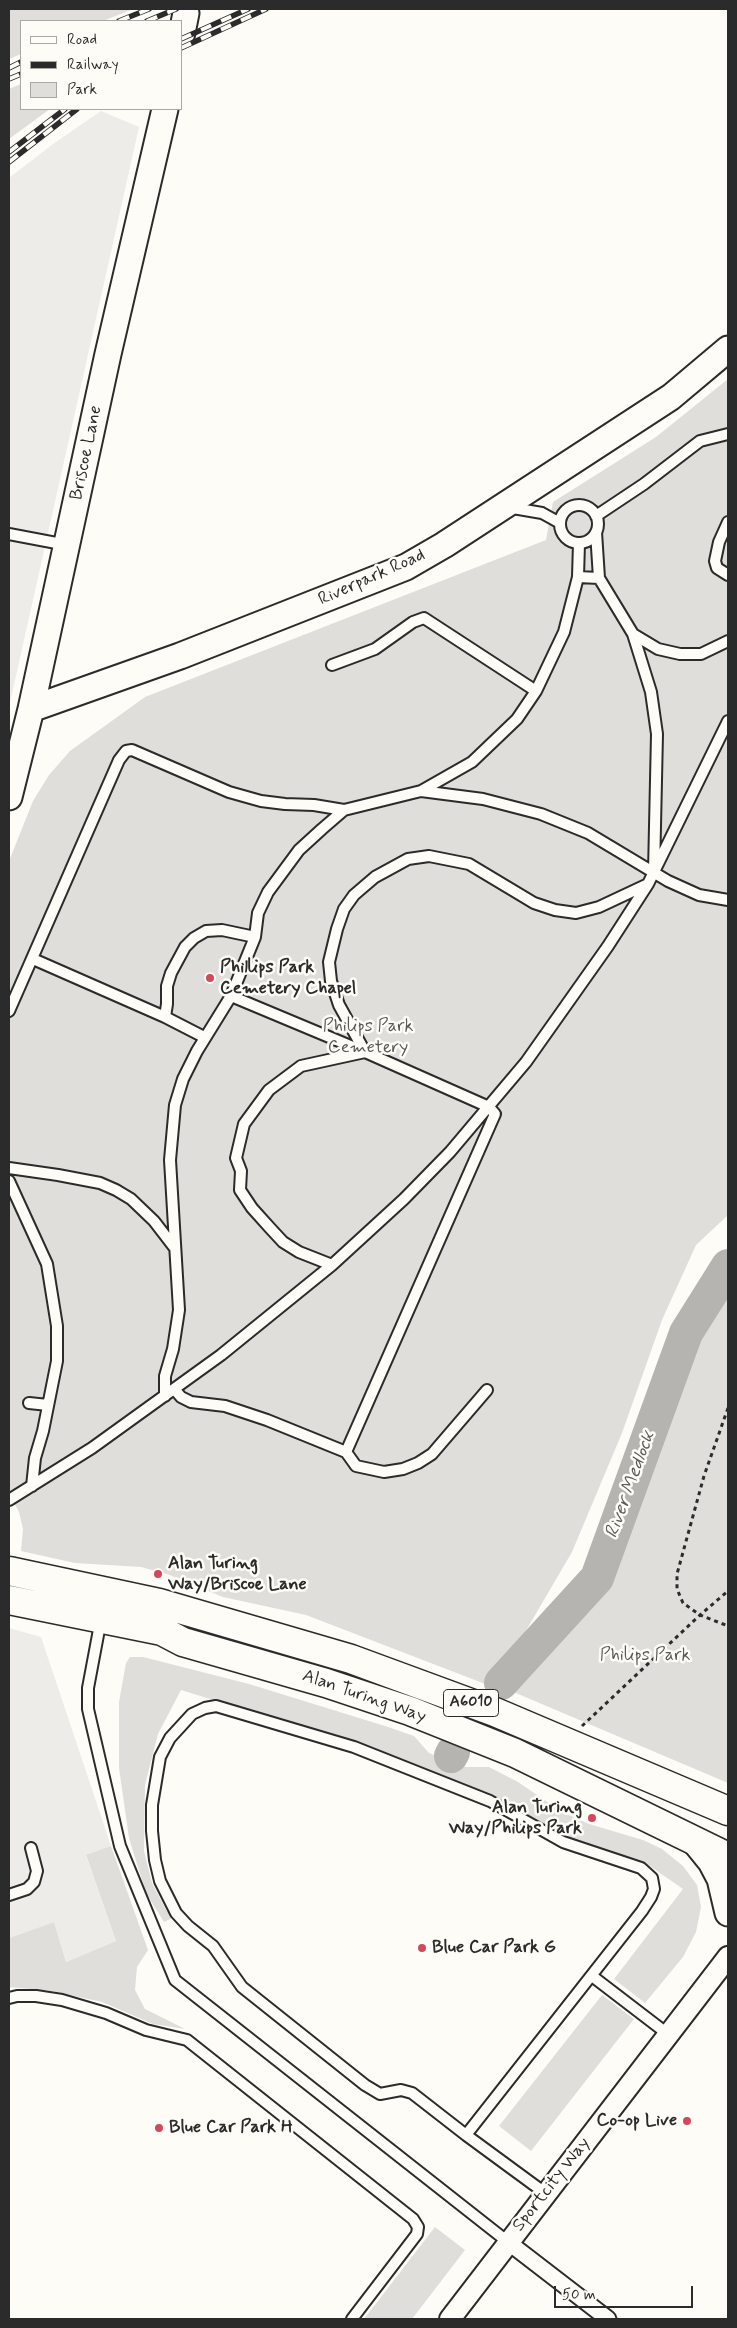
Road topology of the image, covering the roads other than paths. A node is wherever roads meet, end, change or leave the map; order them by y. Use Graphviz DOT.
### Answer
graph roads {
  1 [pos="165,110"];
  2 [pos="728,349"];
  3 [pos="728,434"];
  4 [pos="502,506"];
  5 [pos="596,516"];
  6 [pos="728,522"];
  7 [pos="560,523"];
  8 [pos="596,532"];
  9 [pos="9,534"];
  10 [pos="579,542"];
  11 [pos="68,545"];
  12 [pos="728,576"];
  13 [pos="578,577"];
  14 [pos="599,578"];
  15 [pos="633,634"];
  16 [pos="728,641"];
  17 [pos="332,665"];
  18 [pos="536,691"];
  19 [pos="31,709"];
  20 [pos="728,721"];
  21 [pos="421,791"];
  22 [pos="9,797"];
  23 [pos="344,810"];
  24 [pos="654,872"];
  25 [pos="648,884"];
  26 [pos="728,900"];
  27 [pos="255,937"];
  28 [pos="32,959"];
  29 [pos="231,996"];
  30 [pos="9,1011"];
  31 [pos="165,1017"];
  32 [pos="204,1037"];
  33 [pos="365,1052"];
  34 [pos="489,1107"];
  35 [pos="9,1168"];
  36 [pos="9,1181"];
  37 [pos="174,1246"];
  38 [pos="332,1266"];
  39 [pos="175,1390"];
  40 [pos="487,1390"];
  41 [pos="166,1396"];
  42 [pos="29,1403"];
  43 [pos="48,1405"];
  44 [pos="346,1452"];
  45 [pos="32,1486"];
  46 [pos="9,1500"];
  47 [pos="9,1571"];
  48 [pos="9,1600"];
  49 [pos="102,1618"];
  50 [pos="728,1811"];
  51 [pos="694,1841"];
  52 [pos="31,1848"];
  53 [pos="728,1857"];
  54 [pos="9,1895"];
  55 [pos="728,1913"];
  56 [pos="728,1957"];
  57 [pos="592,1976"];
  58 [pos="9,1998"];
  59 [pos="669,2035"];
  60 [pos="466,2135"];
  61 [pos="545,2193"];
  62 [pos="508,2242"];
  63 [pos="352,2319"];
  64 [pos="450,2319"];
  65 [pos="608,2319"];
  1 -- 11 [label="street, Briscoe Lane"];
  2 -- 4 [label="street, Riverpark Road"];
  3 -- 5 [label="lane"];
  4 -- 7 [label="lane"];
  4 -- 19 [label="street, Riverpark Road"];
  5 -- 7 [label="lane"];
  5 -- 8 [label="lane"];
  6 -- 12 [label="lane"];
  7 -- 10 [label="lane"];
  8 -- 10 [label="lane"];
  8 -- 14 [label="lane"];
  9 -- 11 [label="lane"];
  10 -- 13 [label="lane"];
  11 -- 19 [label="street, Briscoe Lane"];
  13 -- 14 [label="lane"];
  13 -- 18 [label="lane"];
  14 -- 15 [label="lane"];
  15 -- 16 [label="lane"];
  15 -- 24 [label="lane"];
  17 -- 18 [label="lane"];
  18 -- 21 [label="lane"];
  19 -- 22 [label="street, Briscoe Lane"];
  20 -- 24 [label="lane"];
  21 -- 23 [label="lane"];
  21 -- 24 [label="lane"];
  23 -- 27 [label="lane"];
  23 -- 28 [label="lane"];
  24 -- 25 [label="lane"];
  24 -- 26 [label="lane"];
  25 -- 33 [label="lane"];
  25 -- 34 [label="lane"];
  27 -- 29 [label="lane"];
  27 -- 31 [label="lane"];
  28 -- 30 [label="lane"];
  28 -- 31 [label="lane"];
  29 -- 32 [label="lane"];
  29 -- 33 [label="lane"];
  31 -- 32 [label="lane"];
  32 -- 37 [label="lane"];
  33 -- 34 [label="lane"];
  33 -- 38 [label="lane"];
  34 -- 38 [label="lane"];
  34 -- 44 [label="lane"];
  35 -- 37 [label="lane"];
  36 -- 43 [label="lane"];
  37 -- 41 [label="lane"];
  38 -- 39 [label="lane"];
  39 -- 41 [label="lane"];
  39 -- 44 [label="lane"];
  40 -- 44 [label="lane"];
  41 -- 45 [label="lane"];
  42 -- 43 [label="lane"];
  43 -- 45 [label="lane"];
  45 -- 46 [label="lane"];
  47 -- 50 [label="highway, Alan Turing Way / A6010"];
  48 -- 49 [label="highway, Alan Turing Way / A6010"];
  49 -- 51 [label="highway, Alan Turing Way / A6010"];
  49 -- 62 [label="lane"];
  51 -- 53 [label="highway, Alan Turing Way / A6010"];
  51 -- 55 [label="street"];
  52 -- 54 [label="lane"];
  56 -- 59 [label="street, Sportcity Way"];
  57 -- 59 [label="lane"];
  57 -- 60 [label="lane"];
  57 -- 60 [label="lane"];
  58 -- 63 [label="lane"];
  59 -- 61 [label="street, Sportcity Way"];
  60 -- 61 [label="lane"];
  61 -- 62 [label="street, Sportcity Way"];
  62 -- 64 [label="street, Sportcity Way"];
  62 -- 65 [label="street"];
}
